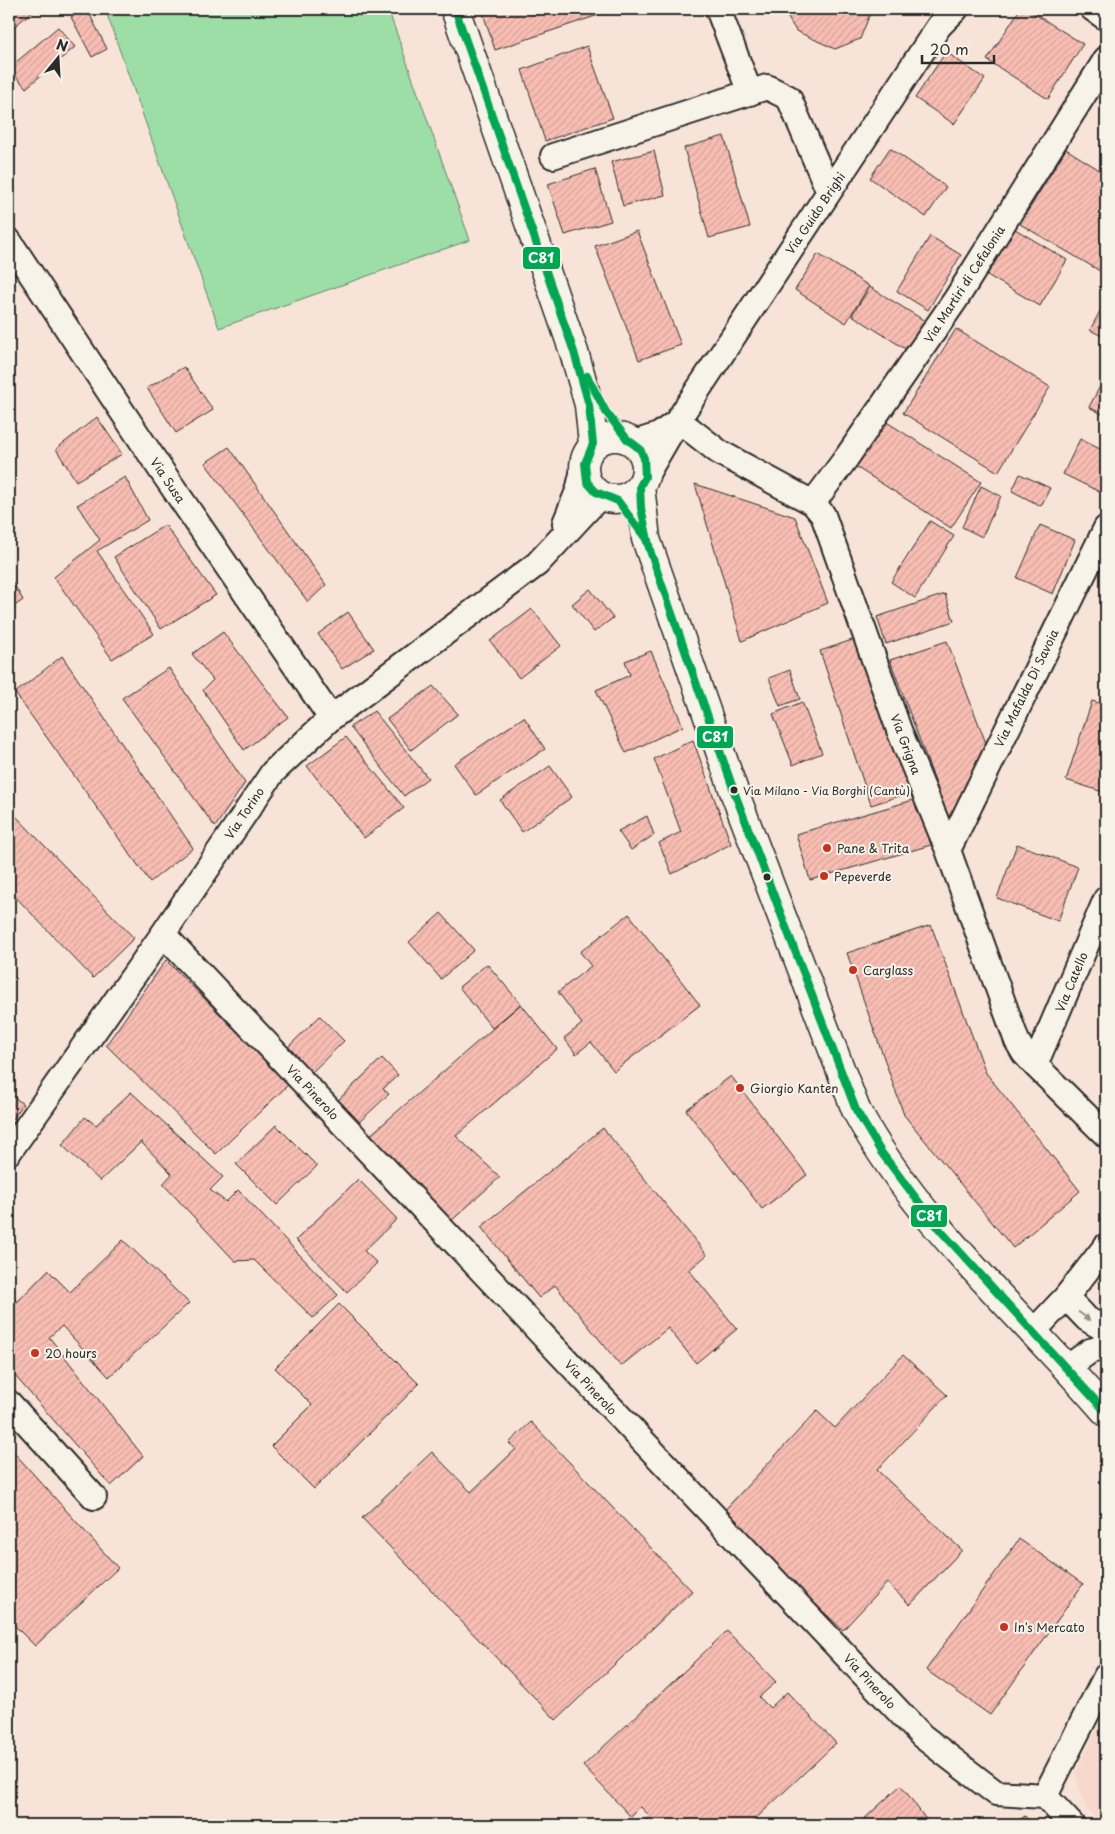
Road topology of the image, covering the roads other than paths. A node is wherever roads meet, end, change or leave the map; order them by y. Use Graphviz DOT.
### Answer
graph roads {
  1 [pos="455,9"];
  2 [pos="718,9"];
  3 [pos="956,9"];
  4 [pos="1093,9"];
  5 [pos="935,18"];
  6 [pos="1106,18"];
  7 [pos="1106,59"];
  8 [pos="750,92"];
  9 [pos="553,156"];
  10 [pos="829,192"];
  11 [pos="9,241"];
  12 [pos="574,352"];
  13 [pos="678,420"];
  14 [pos="630,441"];
  15 [pos="593,444"];
  16 [pos="583,470"];
  17 [pos="642,481"];
  18 [pos="608,497"];
  19 [pos="813,503"];
  20 [pos="1106,528"];
  21 [pos="646,539"];
  22 [pos="555,546"];
  23 [pos="331,718"];
  24 [pos="948,850"];
  25 [pos="1106,899"];
  26 [pos="163,934"];
  27 [pos="1035,1065"];
  28 [pos="1106,1135"];
  29 [pos="9,1152"];
  30 [pos="1106,1246"];
  31 [pos="1066,1297"];
  32 [pos="1106,1330"];
  33 [pos="1033,1332"];
  34 [pos="1106,1347"];
  35 [pos="1068,1367"];
  36 [pos="9,1403"];
  37 [pos="1106,1412"];
  38 [pos="94,1497"];
  39 [pos="1106,1676"];
  40 [pos="1045,1796"];
  41 [pos="1072,1825"];
  1 -- 12 [label="main road"];
  2 -- 8 [label="street"];
  3 -- 5 [label="street, Via Guido Brighi"];
  4 -- 6 [label="street"];
  5 -- 10 [label="street, Via Guido Brighi"];
  7 -- 19 [label="street, Via Martiri di Cefalonia"];
  8 -- 9 [label="street"];
  8 -- 10 [label="street"];
  10 -- 13 [label="street, Via Guido Brighi"];
  11 -- 23 [label="street, Via Susa"];
  12 -- 14 [label="main road"];
  12 -- 15 [label="main road"];
  13 -- 14 [label="street, Via Guido Brighi"];
  13 -- 17 [label="street, Via Guido Brighi"];
  13 -- 19 [label="street, Via Grigna"];
  14 -- 15 [label="main road"];
  14 -- 17 [label="main road"];
  15 -- 16 [label="main road"];
  16 -- 18 [label="main road"];
  16 -- 22 [label="street, Via Torino"];
  17 -- 18 [label="main road"];
  17 -- 21 [label="main road"];
  18 -- 21 [label="main road"];
  18 -- 22 [label="street, Via Torino"];
  19 -- 24 [label="street, Via Grigna"];
  20 -- 24 [label="street, Via Mafalda Di Savoia"];
  21 -- 33 [label="main road"];
  22 -- 23 [label="street, Via Torino"];
  23 -- 26 [label="street, Via Torino"];
  24 -- 27 [label="street, Via Grigna"];
  25 -- 27 [label="street, Via Catello"];
  26 -- 29 [label="street, Via Torino"];
  26 -- 40 [label="street, Via Pinerolo"];
  27 -- 28 [label="street, Via Grigna"];
  30 -- 31 [label="street"];
  31 -- 32 [label="street, one-way"];
  31 -- 33 [label="street"];
  33 -- 35 [label="main road"];
  34 -- 35 [label="street"];
  35 -- 37 [label="main road"];
  36 -- 38 [label="street"];
  39 -- 40 [label="street"];
  40 -- 41 [label="street"];
}
